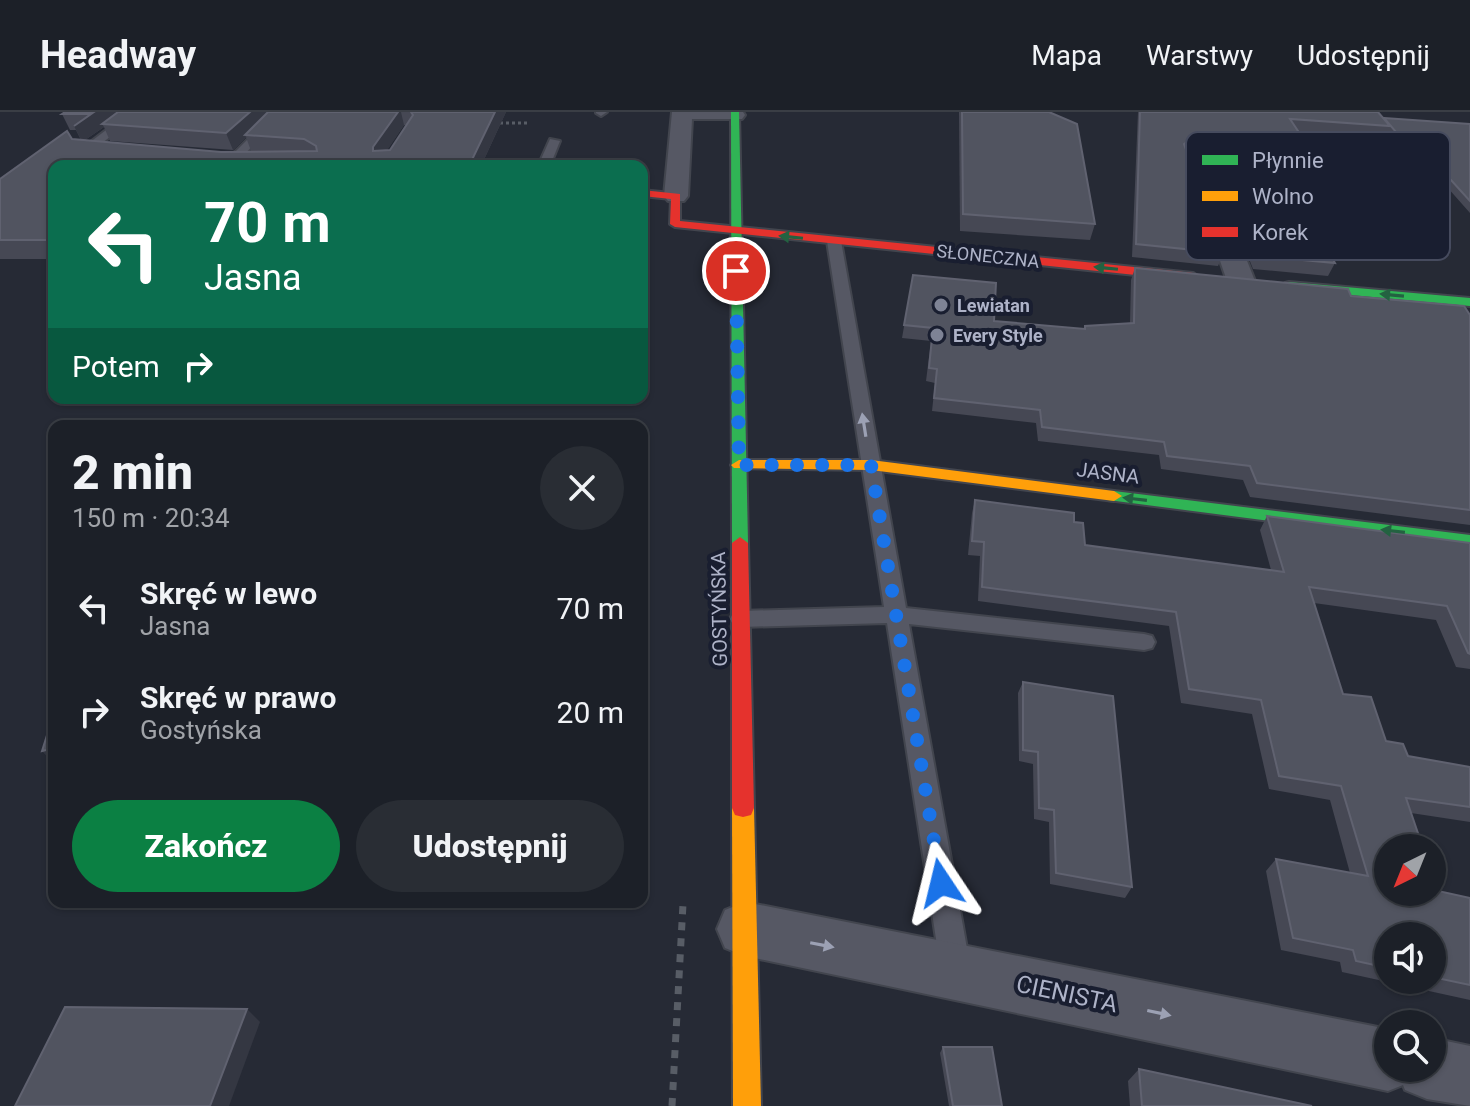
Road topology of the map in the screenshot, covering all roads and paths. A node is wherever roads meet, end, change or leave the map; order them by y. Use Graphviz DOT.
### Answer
graph roads {
  1 [pos="137,112"];
  2 [pos="682,113"];
  3 [pos="735,114"];
  4 [pos="274,119"];
  5 [pos="554,141"];
  6 [pos="89,148"];
  7 [pos="121,151"];
  8 [pos="225,159"];
  9 [pos="238,160"];
  10 [pos="546,160"];
  11 [pos="648,194"];
  12 [pos="676,196"];
  13 [pos="736,231"];
  14 [pos="834,241"];
  15 [pos="1233,260"];
  16 [pos="1241,281"];
  17 [pos="1470,302"];
  18 [pos="739,465"];
  19 [pos="871,465"];
  20 [pos="1470,541"];
  21 [pos="896,615"];
  22 [pos="741,619"];
  23 [pos="1144,642"];
  24 [pos="745,929"];
  25 [pos="956,972"];
  26 [pos="1374,1057"];
  27 [pos="1446,1072"];
  28 [pos="1470,1077"];
  29 [pos="747,1106"];
  1 -- 6 [label="lane"];
  2 -- 3 [label="street"];
  2 -- 12 [label="street"];
  3 -- 13 [label="street, GOSTYŃSKA"];
  4 -- 8 [label="lane"];
  5 -- 10 [label="lane"];
  6 -- 7 [label="street"];
  8 -- 9 [label="street"];
  11 -- 12 [label="street"];
  12 -- 13 [label="street, SŁONECZNA"];
  14 -- 13 [label="street, SŁONECZNA, one-way"];
  13 -- 18 [label="street, GOSTYŃSKA"];
  16 -- 14 [label="street, SŁONECZNA, one-way"];
  19 -- 14 [label="lane, one-way"];
  15 -- 16 [label="street"];
  17 -- 16 [label="street, SŁONECZNA, one-way"];
  18 -- 19 [label="street, JASNA"];
  18 -- 22 [label="street, GOSTYŃSKA"];
  20 -- 19 [label="street, JASNA, one-way"];
  19 -- 21 [label="lane"];
  21 -- 22 [label="lane"];
  21 -- 23 [label="lane"];
  21 -- 25 [label="lane"];
  22 -- 24 [label="street, GOSTYŃSKA"];
  24 -- 25 [label="street, CIENISTA, one-way"];
  24 -- 29 [label="street, GOSTYŃSKA"];
  25 -- 26 [label="street, CIENISTA, one-way"];
  27 -- 28 [label="street"];
}
